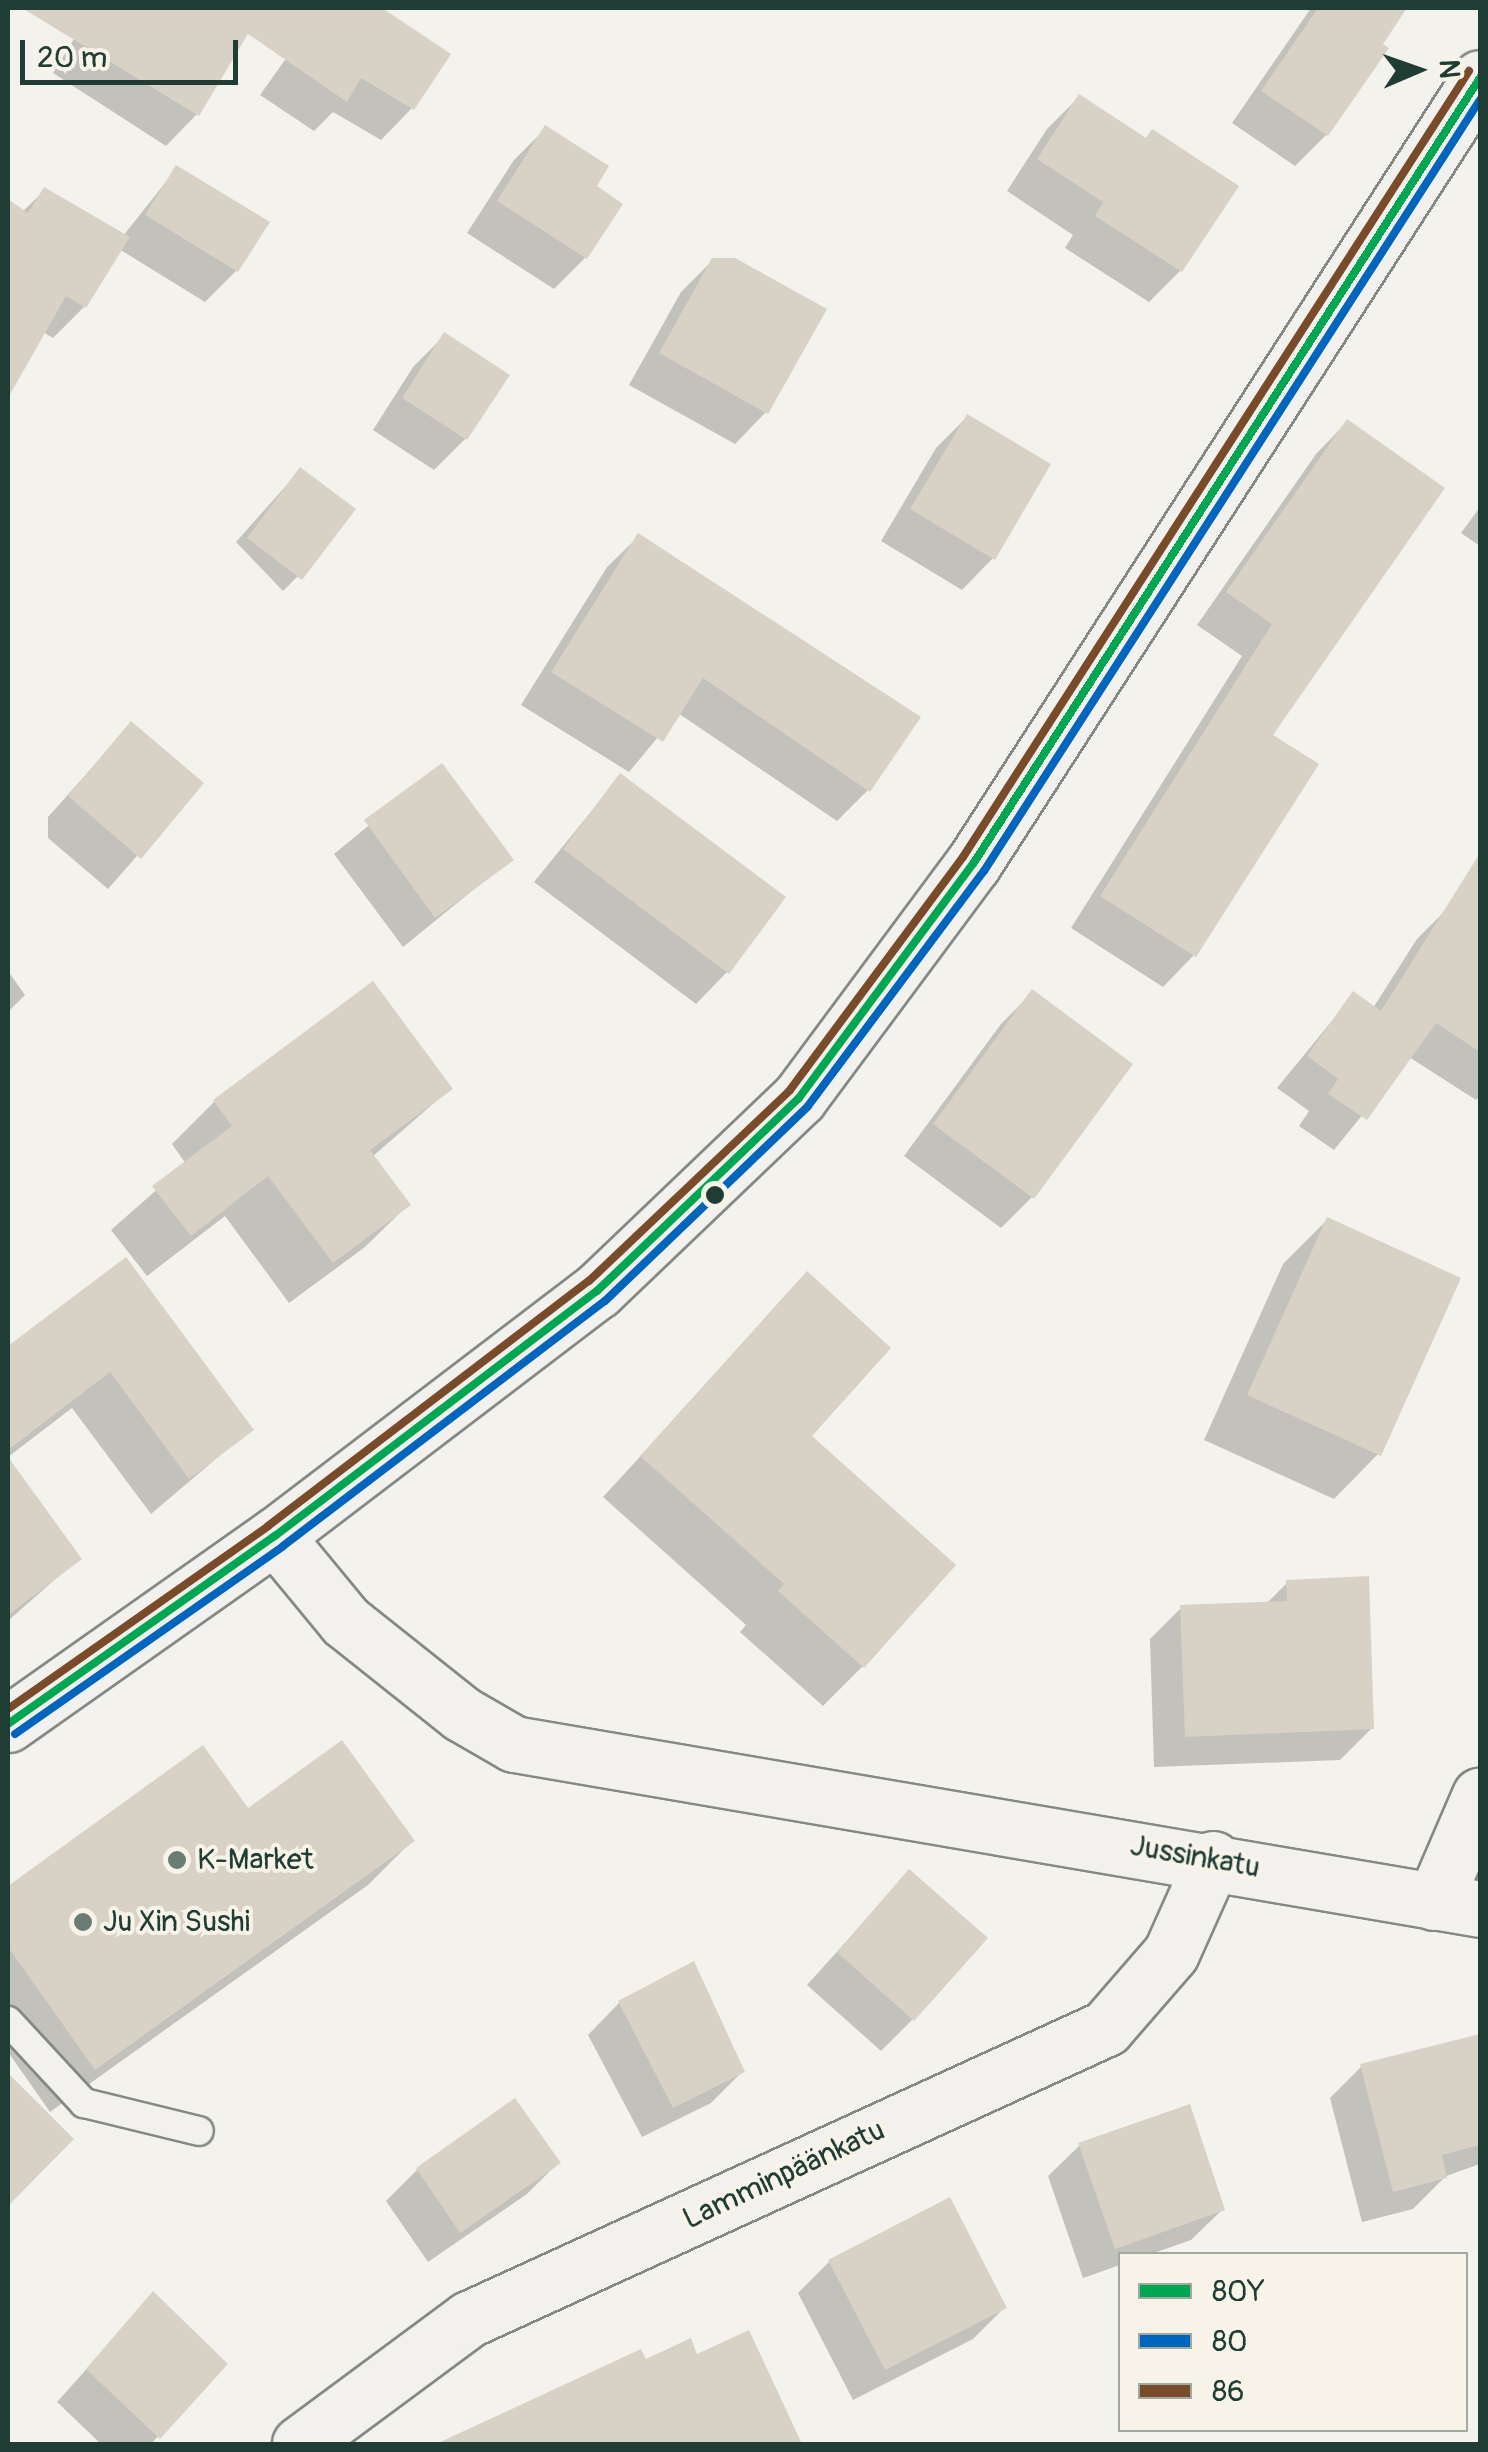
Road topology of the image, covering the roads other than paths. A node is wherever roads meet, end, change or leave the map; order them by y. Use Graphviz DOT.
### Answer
graph roads {
  1 [pos="1480,78"];
  2 [pos="275,1536"];
  3 [pos="8,1724"];
  4 [pos="1480,1795"];
  5 [pos="1213,1859"];
  6 [pos="1457,1906"];
  7 [pos="8,2021"];
  8 [pos="199,2131"];
  9 [pos="300,2444"];
  1 -- 2 [label="street"];
  2 -- 3 [label="street"];
  2 -- 5 [label="street, Jussinkatu"];
  4 -- 6 [label="street"];
  5 -- 6 [label="street, Jussinkatu"];
  5 -- 9 [label="street, Lamminpäänkatu"];
  7 -- 8 [label="lane"];
}
